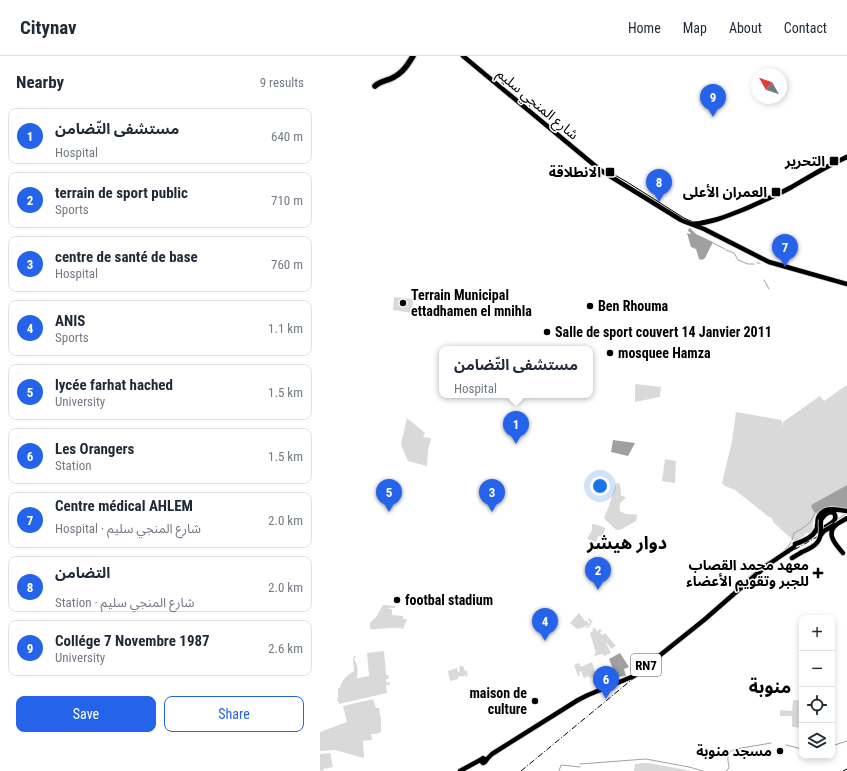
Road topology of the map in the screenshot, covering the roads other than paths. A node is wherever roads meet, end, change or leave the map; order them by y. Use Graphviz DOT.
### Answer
graph roads {
  1 [pos="410,56"];
  2 [pos="413,56"];
  3 [pos="464,56"];
  4 [pos="403,66"];
  5 [pos="375,86"];
  6 [pos="847,158"];
  7 [pos="682,219"];
  8 [pos="704,226"];
  9 [pos="793,269"];
  10 [pos="802,272"];
  11 [pos="847,283"];
  12 [pos="847,511"];
  13 [pos="827,512"];
  14 [pos="847,517"];
  15 [pos="821,520"];
  16 [pos="827,527"];
  17 [pos="808,537"];
  18 [pos="820,538"];
  19 [pos="802,543"];
  20 [pos="794,546"];
  21 [pos="788,551"];
  22 [pos="802,552"];
  23 [pos="844,554"];
  24 [pos="793,556"];
  25 [pos="484,760"];
  26 [pos="460,771"];
  27 [pos="463,771"];
  1 -- 4 [label="highway"];
  2 -- 4 [label="highway"];
  3 -- 7 [label="main road, شارع المنجي سليم"];
  4 -- 5 [label="highway"];
  6 -- 8 [label="main road"];
  7 -- 8 [label="main road, شارع المنجي سليم"];
  7 -- 8 [label="main road, شارع المنجي سليم"];
  8 -- 9 [label="main road, شارع المنجي سليم"];
  8 -- 11 [label="main road, شارع المنجي سليم"];
  9 -- 10 [label="main road, شارع المنجي سليم"];
  9 -- 10 [label="main road"];
  10 -- 11 [label="main road, شارع المنجي سليم"];
  12 -- 13 [label="main road"];
  12 -- 17 [label="main road"];
  13 -- 15 [label="main road"];
  13 -- 16 [label="main road"];
  14 -- 16 [label="main road, RN7"];
  14 -- 18 [label="main road, bridge"];
  14 -- 23 [label="main road, bridge"];
  15 -- 17 [label="main road"];
  15 -- 18 [label="main road, bridge"];
  15 -- 22 [label="main road, bridge"];
  16 -- 19 [label="main road, RN7"];
  17 -- 20 [label="main road, RN7"];
  18 -- 22 [label="main road, bridge"];
  19 -- 20 [label="main road, RN7"];
  19 -- 21 [label="main road, RN7"];
  20 -- 21 [label="main road, RN7"];
  20 -- 25 [label="main road, RN7"];
  21 -- 25 [label="main road, RN7"];
  22 -- 24 [label="main road"];
  25 -- 26 [label="main road, RN7"];
  25 -- 27 [label="main road, RN7"];
}
